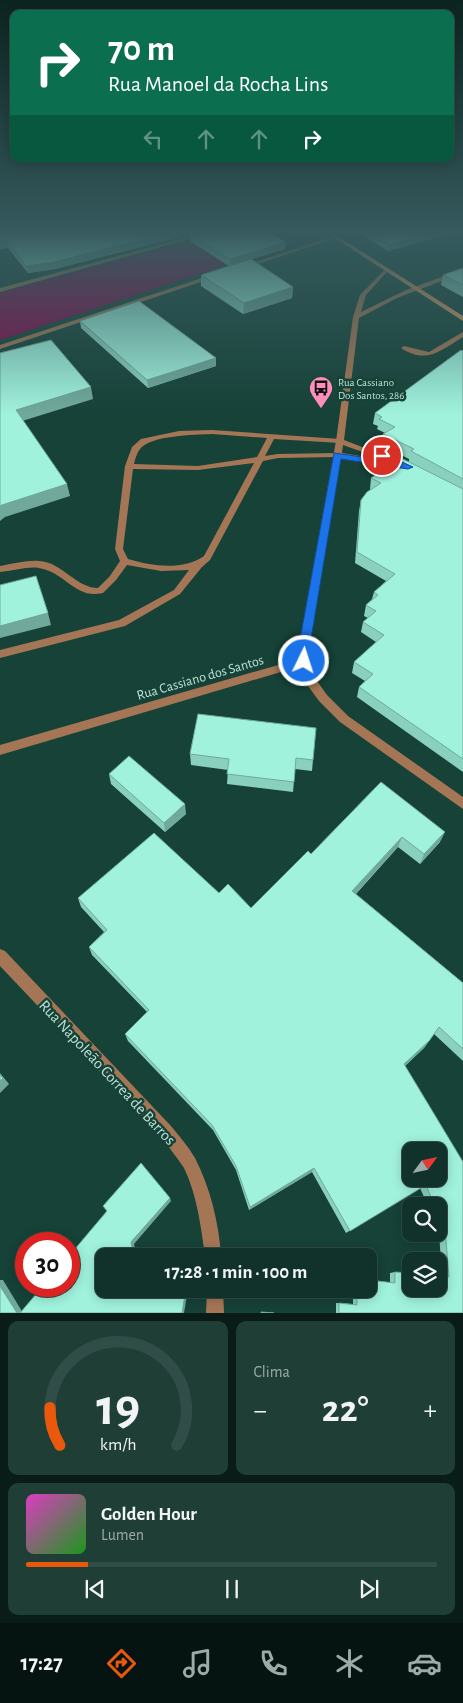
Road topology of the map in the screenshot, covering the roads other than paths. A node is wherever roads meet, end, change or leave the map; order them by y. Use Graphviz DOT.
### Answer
graph roads {
  1 [pos="168,291"];
  2 [pos="366,291"];
  3 [pos="407,291"];
  4 [pos="419,291"];
  5 [pos="356,317"];
  6 [pos="463,319"];
  7 [pos="463,334"];
  8 [pos="0,347"];
  9 [pos="404,348"];
  10 [pos="272,436"];
  11 [pos="340,441"];
  12 [pos="337,455"];
  13 [pos="260,458"];
  14 [pos="129,466"];
  15 [pos="125,561"];
  16 [pos="198,565"];
  17 [pos="0,569"];
  18 [pos="0,654"];
  19 [pos="304,661"];
  20 [pos="0,750"];
  21 [pos="463,804"];
  22 [pos="0,956"];
  23 [pos="212,1248"];
  24 [pos="215,1298"];
  25 [pos="215,1313"];
  1 -- 8 [label="street"];
  2 -- 5 [label="street"];
  3 -- 5 [label="street"];
  4 -- 6 [label="main road"];
  5 -- 11 [label="street"];
  7 -- 9 [label="street"];
  10 -- 11 [label="street"];
  10 -- 13 [label="street"];
  10 -- 14 [label="street"];
  11 -- 12 [label="street"];
  11 -- 12 [label="street"];
  12 -- 13 [label="street"];
  12 -- 19 [label="street"];
  13 -- 14 [label="street"];
  13 -- 16 [label="street"];
  14 -- 15 [label="street"];
  15 -- 16 [label="street"];
  15 -- 17 [label="street"];
  16 -- 18 [label="street"];
  19 -- 20 [label="street, Rua Cassiano dos Santos"];
  19 -- 21 [label="street"];
  22 -- 23 [label="street, Rua Napoleão Correa de Barros"];
  24 -- 25 [label="street"];
}
